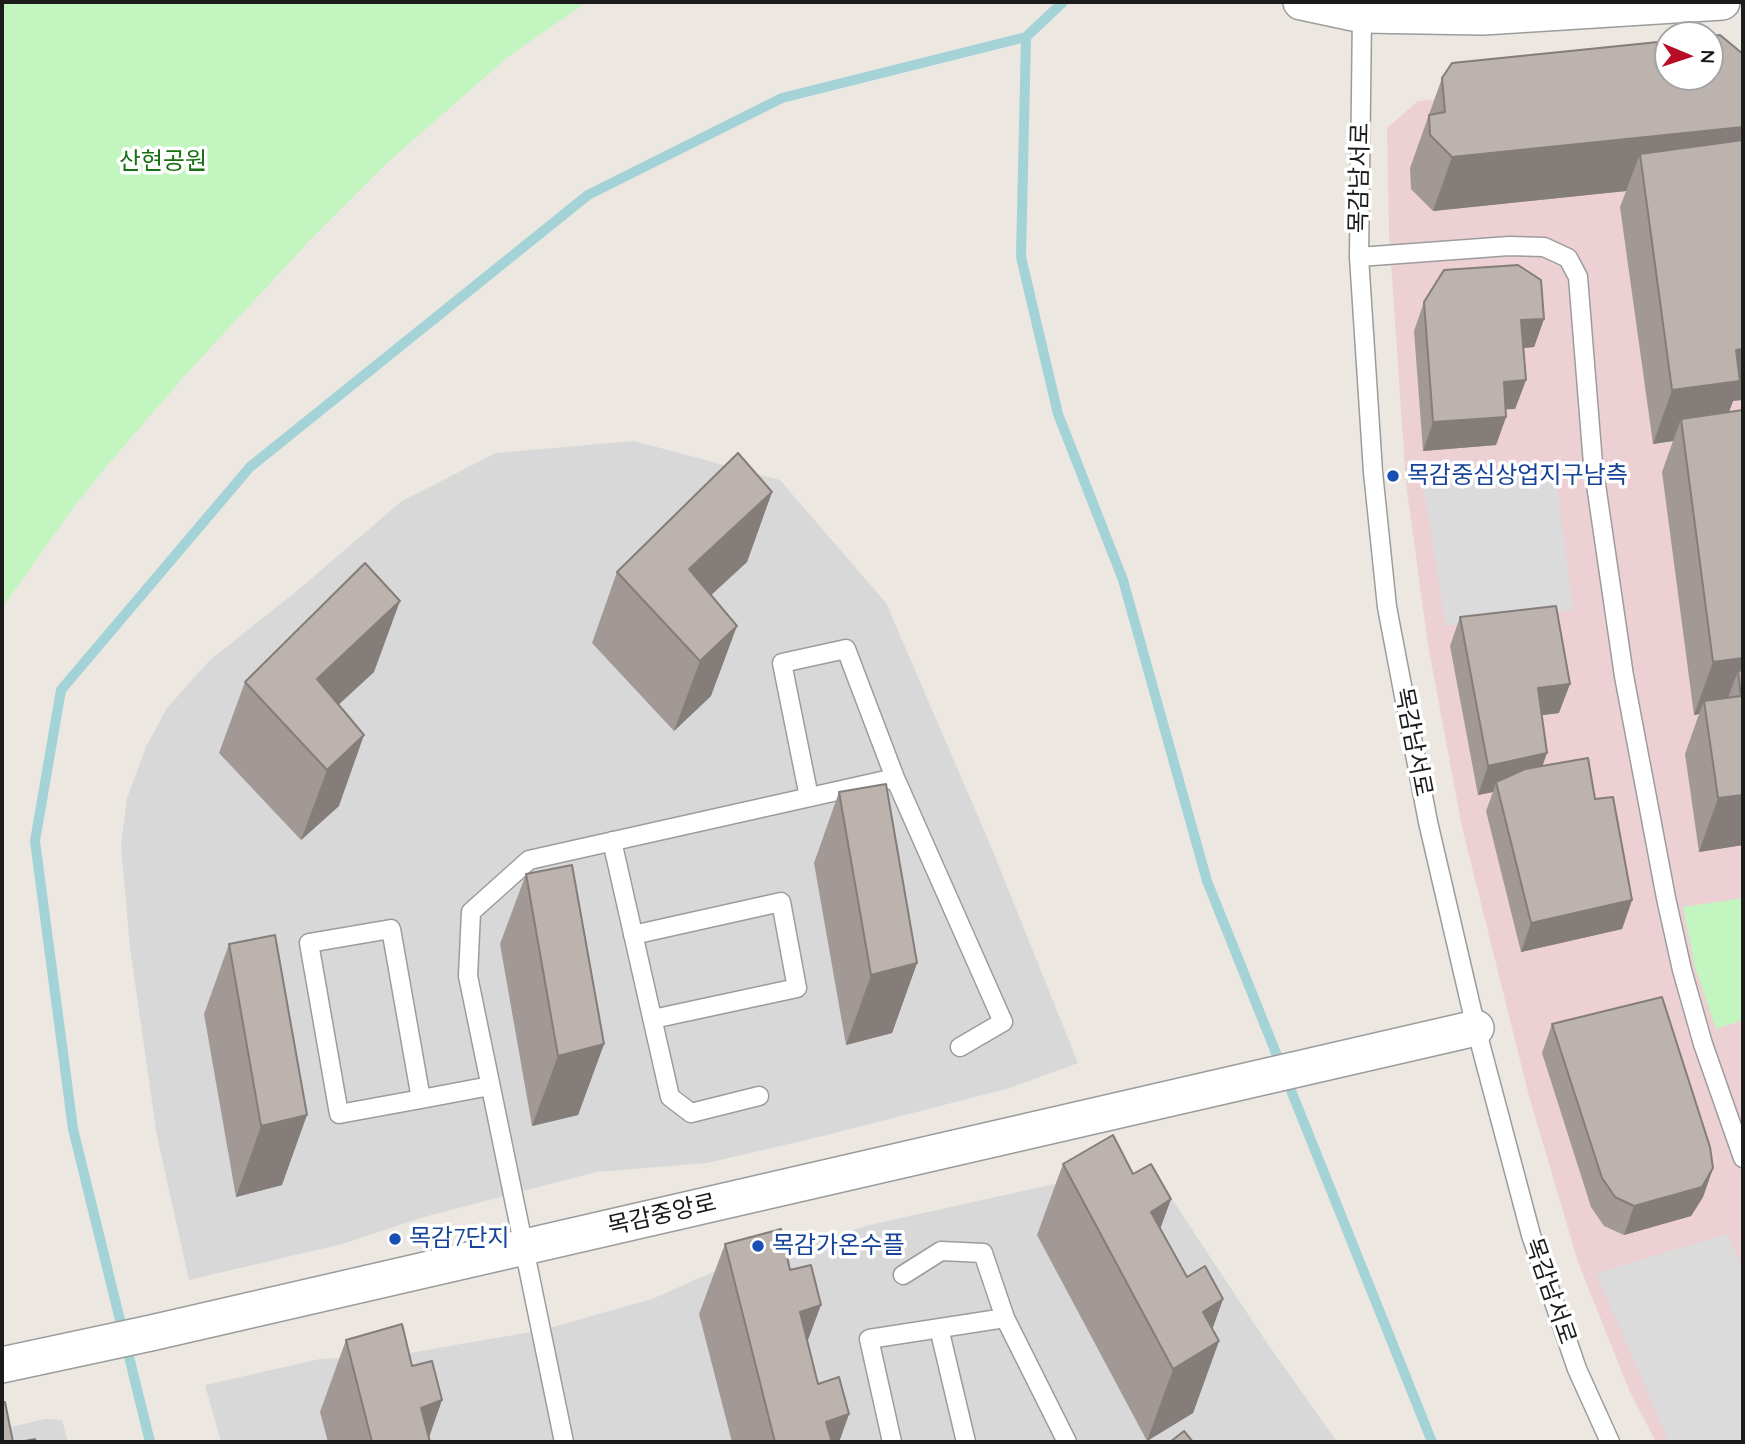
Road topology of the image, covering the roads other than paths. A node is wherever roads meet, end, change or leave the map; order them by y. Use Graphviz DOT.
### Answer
graph roads {
  1 [pos="1301,2"];
  2 [pos="1722,2"];
  3 [pos="1362,15"];
  4 [pos="1359,257"];
  5 [pos="895,778"];
  6 [pos="809,797"];
  7 [pos="612,841"];
  8 [pos="634,934"];
  9 [pos="653,1020"];
  10 [pos="1476,1028"];
  11 [pos="960,1047"];
  12 [pos="490,1086"];
  13 [pos="759,1096"];
  14 [pos="421,1099"];
  15 [pos="1743,1158"];
  16 [pos="523,1247"];
  17 [pos="903,1275"];
  18 [pos="1005,1318"];
  19 [pos="939,1328"];
  20 [pos="2,1365"];
  21 [pos="564,1442"];
  22 [pos="892,1442"];
  23 [pos="966,1442"];
  24 [pos="1067,1442"];
  25 [pos="1610,1442"];
  1 -- 3 [label="street"];
  2 -- 3 [label="street"];
  3 -- 4 [label="lane, 목감남서로"];
  4 -- 10 [label="lane, 목감남서로"];
  4 -- 15 [label="lane"];
  5 -- 6 [label="lane"];
  5 -- 6 [label="lane"];
  5 -- 11 [label="lane"];
  6 -- 7 [label="lane"];
  7 -- 8 [label="lane"];
  7 -- 12 [label="lane"];
  8 -- 9 [label="lane"];
  8 -- 9 [label="lane"];
  9 -- 13 [label="lane"];
  10 -- 16 [label="street, 목감중앙로"];
  10 -- 25 [label="lane, 목감남서로"];
  12 -- 14 [label="lane"];
  12 -- 16 [label="lane"];
  14 -- 14 [label="lane"];
  16 -- 20 [label="street, 목감중앙로"];
  16 -- 21 [label="lane"];
  17 -- 18 [label="lane"];
  18 -- 19 [label="lane"];
  18 -- 24 [label="lane"];
  19 -- 22 [label="lane"];
  19 -- 23 [label="lane"];
}
